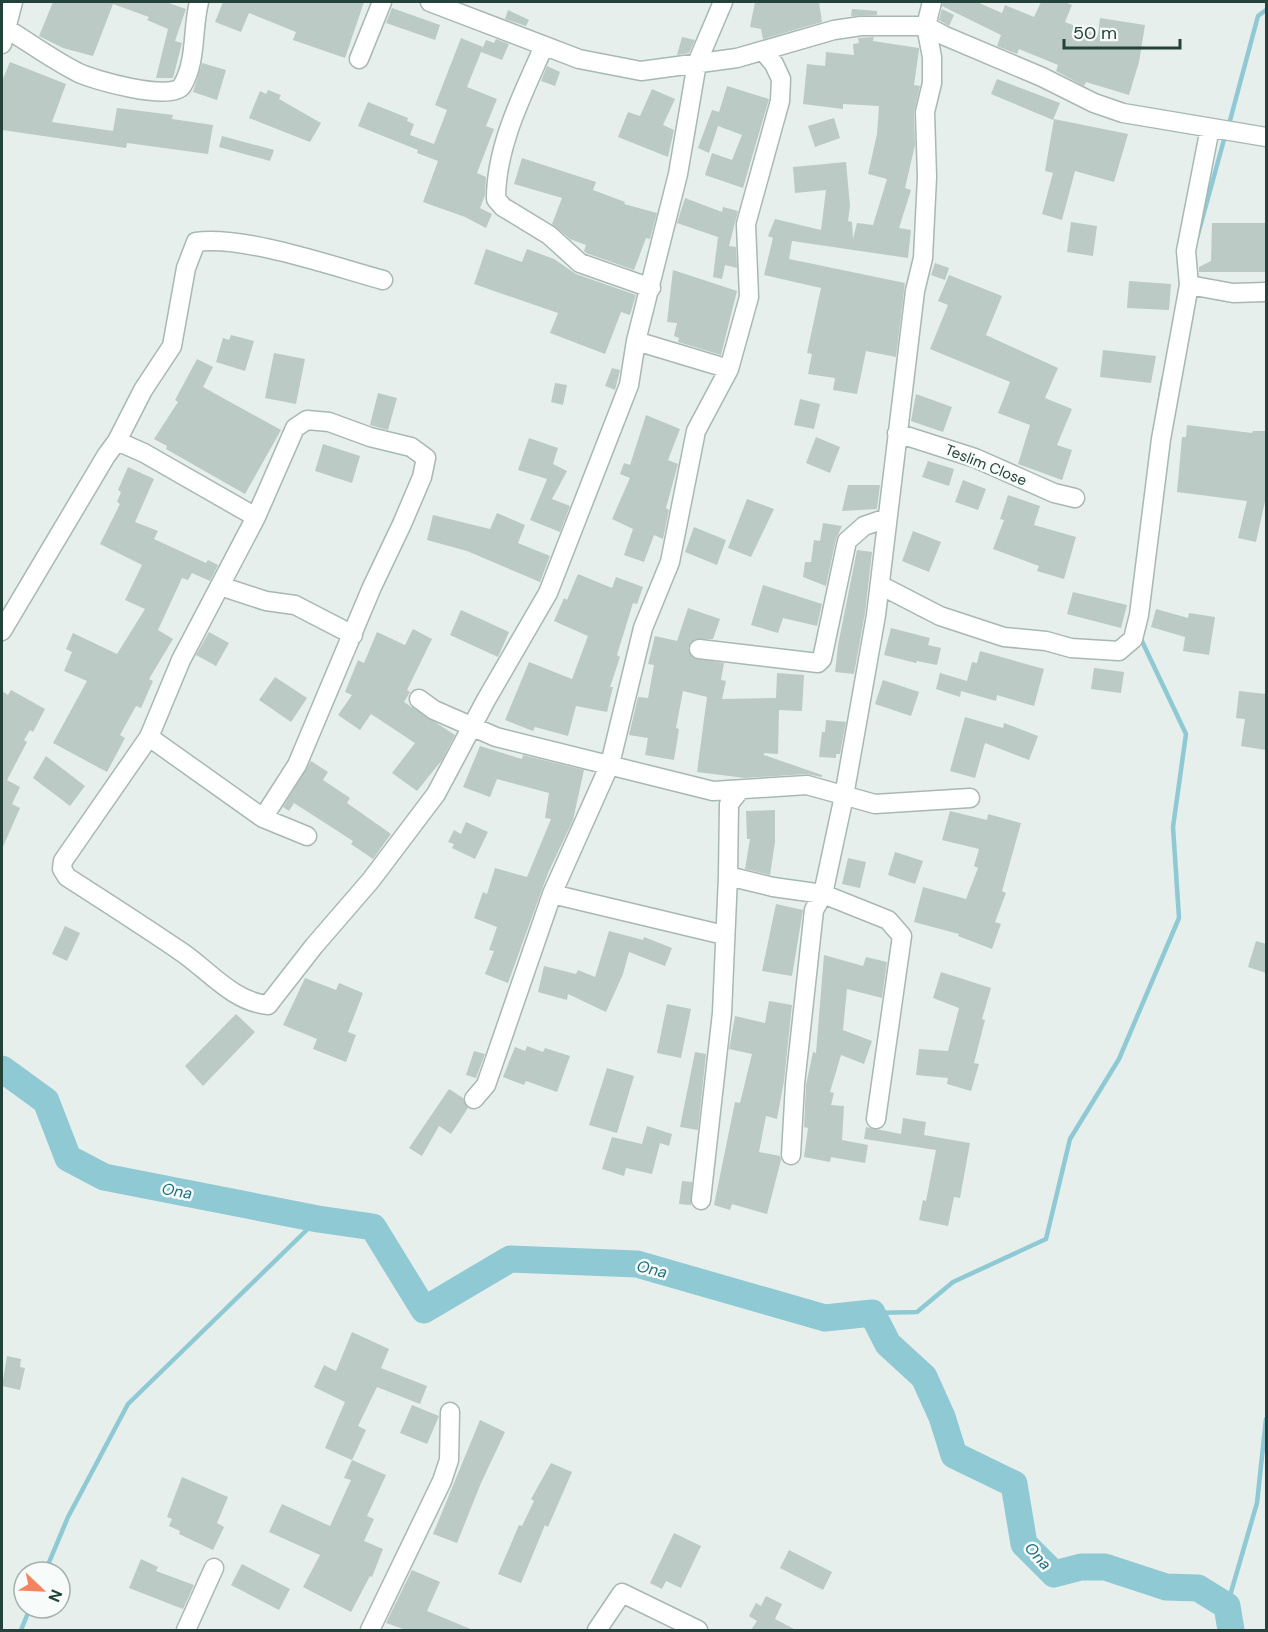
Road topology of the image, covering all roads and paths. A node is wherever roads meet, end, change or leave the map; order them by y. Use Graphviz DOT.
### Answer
graph roads {
  1 [pos="13,2"];
  2 [pos="199,2"];
  3 [pos="382,2"];
  4 [pos="430,2"];
  5 [pos="723,2"];
  6 [pos="932,2"];
  7 [pos="459,6"];
  8 [pos="926,26"];
  9 [pos="4,36"];
  10 [pos="544,46"];
  11 [pos="763,51"];
  12 [pos="359,59"];
  13 [pos="697,63"];
  14 [pos="1210,128"];
  15 [pos="1266,137"];
  16 [pos="383,280"];
  17 [pos="1189,285"];
  18 [pos="651,288"];
  19 [pos="1266,292"];
  20 [pos="636,341"];
  21 [pos="729,369"];
  22 [pos="897,433"];
  23 [pos="117,441"];
  24 [pos="1075,498"];
  25 [pos="256,517"];
  26 [pos="887,518"];
  27 [pos="880,585"];
  28 [pos="220,586"];
  29 [pos="2,631"];
  30 [pos="353,635"];
  31 [pos="699,649"];
  32 [pos="419,699"];
  33 [pos="472,727"];
  34 [pos="149,737"];
  35 [pos="610,764"];
  36 [pos="739,791"];
  37 [pos="844,796"];
  38 [pos="970,798"];
  39 [pos="263,818"];
  40 [pos="307,836"];
  41 [pos="728,876"];
  42 [pos="552,894"];
  43 [pos="823,894"];
  44 [pos="724,935"];
  45 [pos="474,1099"];
  46 [pos="876,1119"];
  47 [pos="791,1155"];
  48 [pos="701,1200"];
  49 [pos="450,1412"];
  50 [pos="214,1568"];
  51 [pos="186,1630"];
  52 [pos="370,1630"];
  53 [pos="597,1630"];
  54 [pos="698,1630"];
  1 -- 9 [label="street"];
  2 -- 9 [label="street"];
  3 -- 12 [label="street"];
  4 -- 7 [label="street"];
  5 -- 13 [label="street"];
  6 -- 8 [label="street"];
  7 -- 10 [label="street"];
  8 -- 11 [label="street"];
  8 -- 14 [label="street"];
  8 -- 22 [label="street"];
  10 -- 13 [label="street"];
  10 -- 18 [label="street"];
  11 -- 13 [label="street"];
  11 -- 21 [label="street"];
  13 -- 18 [label="street"];
  14 -- 15 [label="street"];
  14 -- 17 [label="street"];
  16 -- 23 [label="street"];
  17 -- 19 [label="street"];
  17 -- 27 [label="street"];
  18 -- 20 [label="street"];
  20 -- 21 [label="street"];
  20 -- 33 [label="street"];
  21 -- 35 [label="street"];
  22 -- 24 [label="street, Teslim Close"];
  22 -- 26 [label="street"];
  23 -- 25 [label="street"];
  23 -- 29 [label="street"];
  25 -- 28 [label="street"];
  25 -- 30 [label="street"];
  26 -- 27 [label="street"];
  26 -- 31 [label="street"];
  27 -- 37 [label="street"];
  28 -- 30 [label="street"];
  28 -- 34 [label="street"];
  30 -- 39 [label="street"];
  32 -- 33 [label="street"];
  33 -- 34 [label="street"];
  33 -- 35 [label="street"];
  34 -- 39 [label="street"];
  35 -- 36 [label="street"];
  35 -- 42 [label="street"];
  36 -- 37 [label="street"];
  36 -- 41 [label="street"];
  37 -- 38 [label="street"];
  37 -- 43 [label="street"];
  39 -- 40 [label="street"];
  41 -- 43 [label="street"];
  41 -- 44 [label="street"];
  42 -- 44 [label="street"];
  42 -- 45 [label="street"];
  43 -- 46 [label="street"];
  43 -- 47 [label="street"];
  44 -- 48 [label="street"];
  49 -- 52 [label="street"];
  50 -- 51 [label="street"];
  53 -- 54 [label="street"];
}
